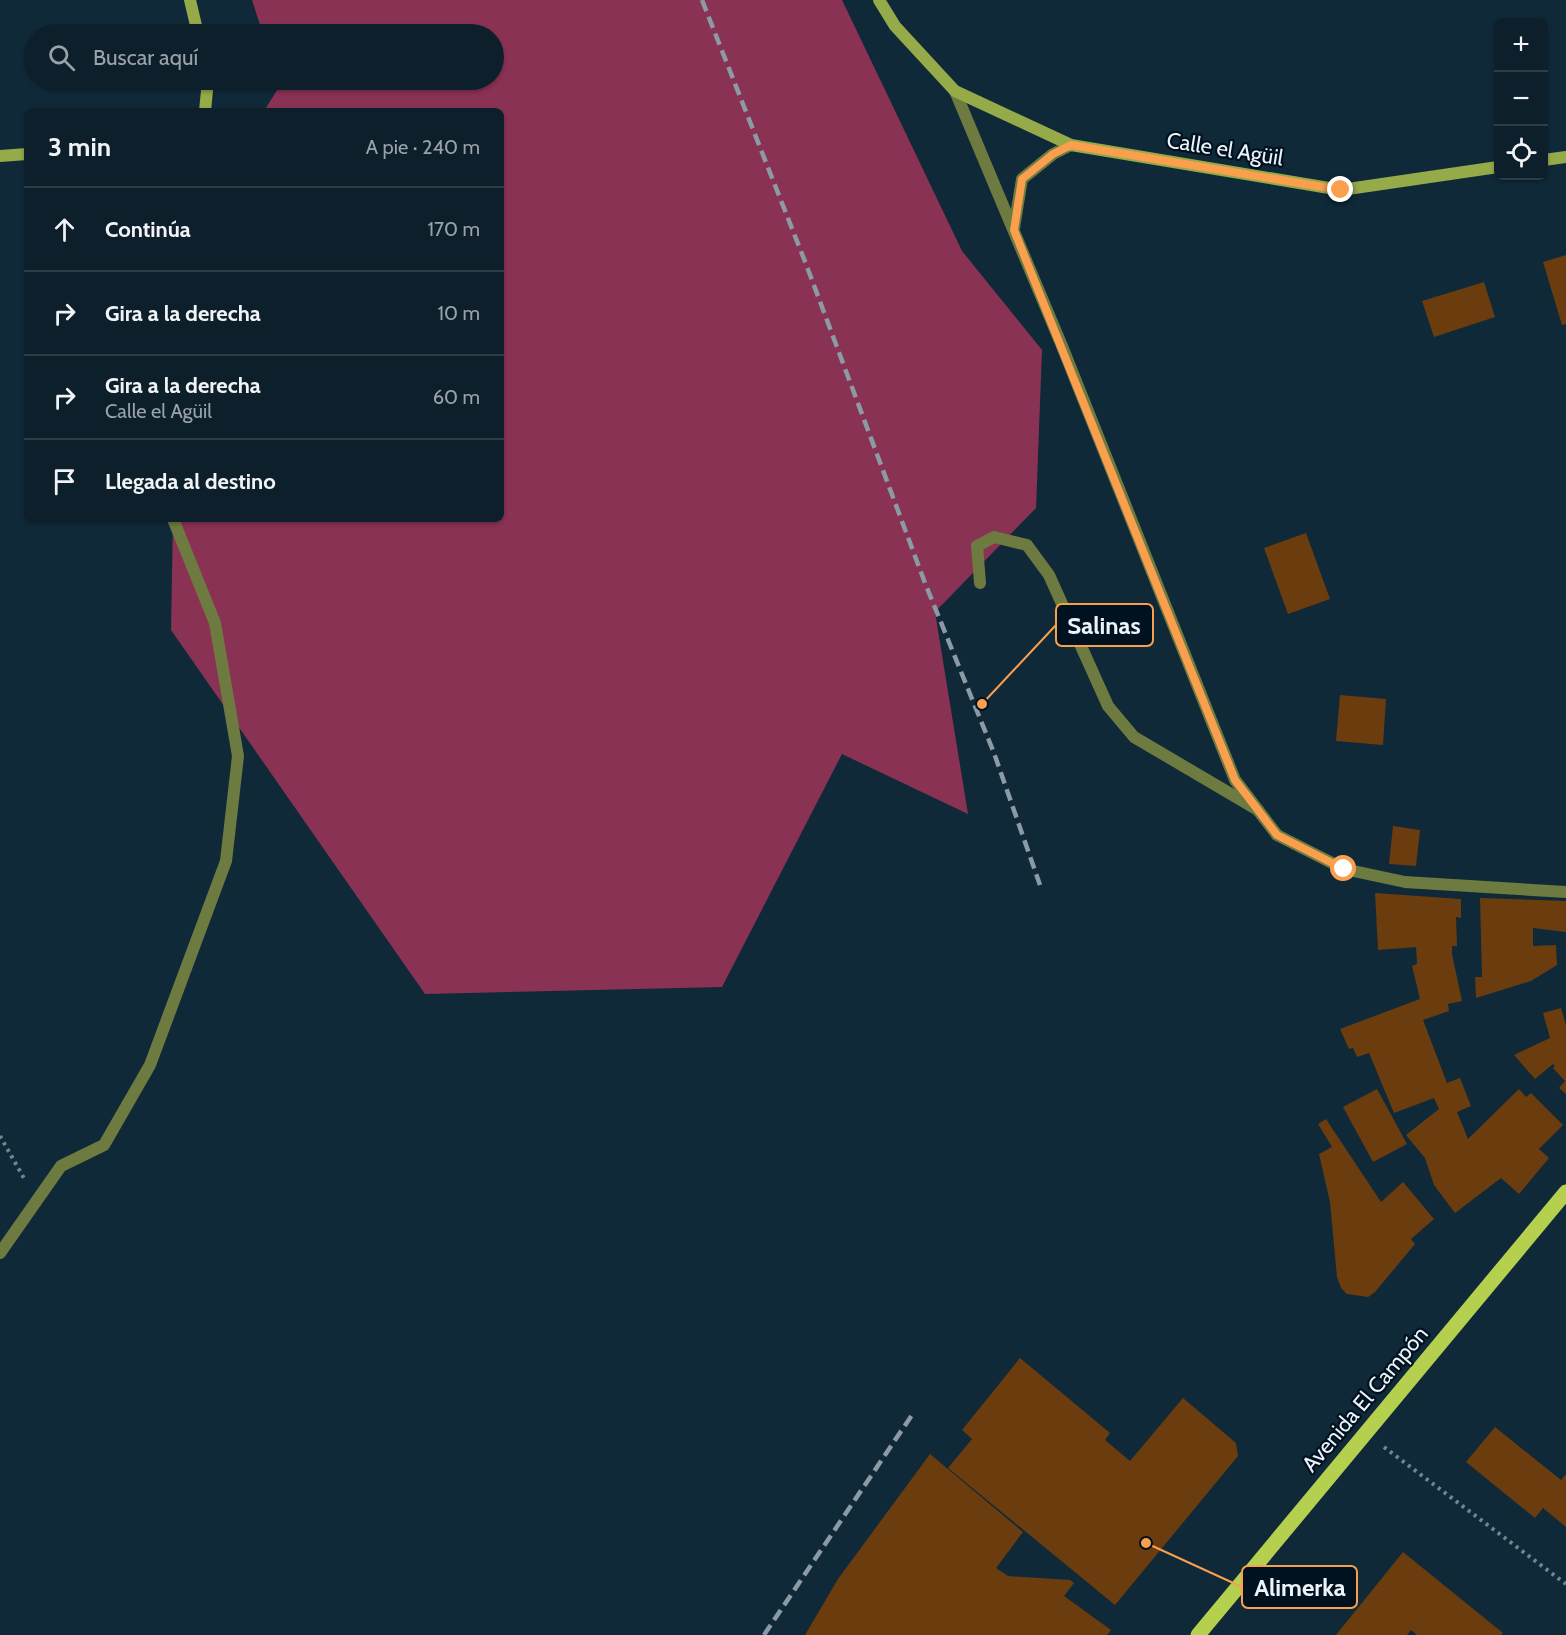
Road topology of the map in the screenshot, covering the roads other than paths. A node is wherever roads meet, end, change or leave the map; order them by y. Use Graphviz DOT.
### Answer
graph roads {
  1 [pos="190,0"];
  2 [pos="879,0"];
  3 [pos="196,24"];
  4 [pos="207,90"];
  5 [pos="955,91"];
  6 [pos="205,108"];
  7 [pos="1071,145"];
  8 [pos="24,154"];
  9 [pos="0,156"];
  10 [pos="1566,157"];
  11 [pos="1548,159"];
  12 [pos="1494,168"];
  13 [pos="1014,230"];
  14 [pos="174,522"];
  15 [pos="980,582"];
  16 [pos="1259,811"];
  17 [pos="1566,892"];
  18 [pos="1566,1192"];
  19 [pos="0,1253"];
  20 [pos="1198,1635"];
  1 -- 3 [label="street"];
  2 -- 5 [label="street"];
  4 -- 6 [label="street"];
  5 -- 7 [label="street, Calle el Agüil"];
  5 -- 13 [label="street"];
  7 -- 12 [label="street, Calle el Agüil"];
  7 -- 13 [label="street"];
  8 -- 9 [label="street"];
  10 -- 11 [label="street"];
  13 -- 16 [label="street"];
  14 -- 19 [label="street"];
  15 -- 16 [label="street"];
  16 -- 17 [label="street"];
  18 -- 20 [label="main road, Avenida El Campón"];
}
